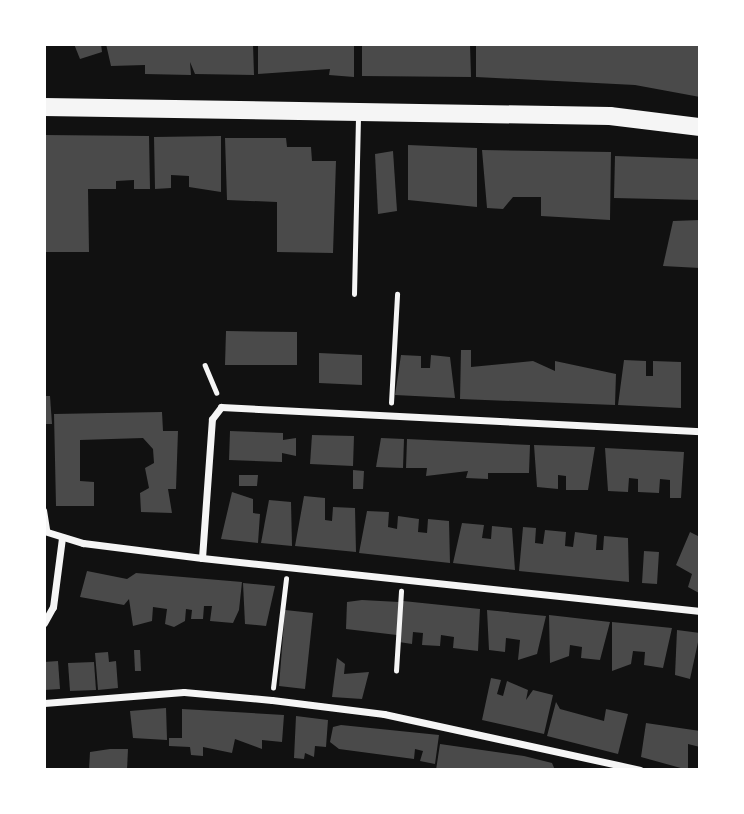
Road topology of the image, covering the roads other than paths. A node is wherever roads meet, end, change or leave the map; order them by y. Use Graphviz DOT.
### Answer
graph roads {
  1 [pos="44,107"];
  2 [pos="358,113"];
  3 [pos="700,127"];
  4 [pos="354,294"];
  5 [pos="700,431"];
  6 [pos="44,510"];
  7 [pos="45,530"];
  8 [pos="62,538"];
  9 [pos="202,558"];
  10 [pos="700,611"];
  11 [pos="44,623"];
  12 [pos="44,703"];
  13 [pos="640,770"];
  1 -- 2 [label="main road"];
  2 -- 3 [label="main road"];
  2 -- 4 [label="lane"];
  5 -- 9 [label="street"];
  6 -- 7 [label="lane"];
  7 -- 8 [label="street"];
  8 -- 9 [label="street"];
  8 -- 11 [label="street"];
  9 -- 10 [label="street"];
  12 -- 13 [label="street"];
}
